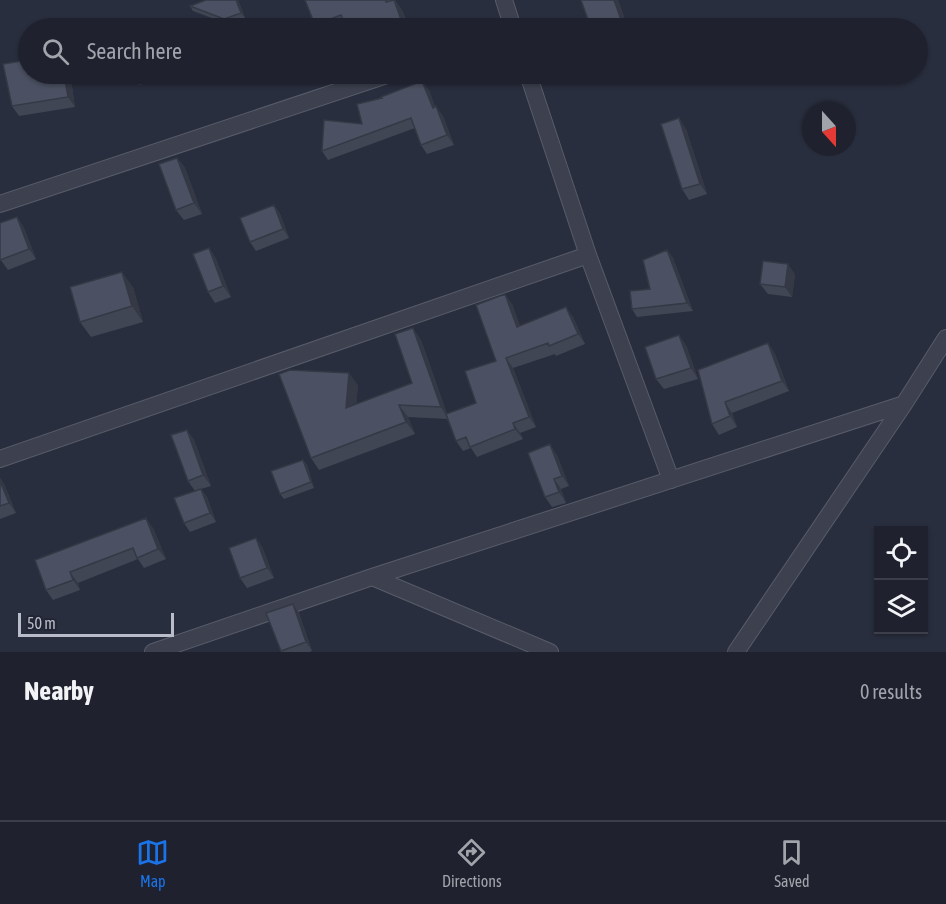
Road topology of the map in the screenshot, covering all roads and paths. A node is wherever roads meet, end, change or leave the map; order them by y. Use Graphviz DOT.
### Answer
graph roads {
  1 [pos="504,0"];
  2 [pos="510,18"];
  3 [pos="360,84"];
  4 [pos="531,84"];
  5 [pos="0,204"];
  6 [pos="588,255"];
  7 [pos="946,338"];
  8 [pos="904,404"];
  9 [pos="0,459"];
  10 [pos="671,480"];
  11 [pos="372,577"];
  12 [pos="153,652"];
  13 [pos="550,652"];
  14 [pos="736,652"];
  1 -- 2 [label="street"];
  3 -- 5 [label="street"];
  4 -- 6 [label="street"];
  6 -- 9 [label="street"];
  6 -- 10 [label="street"];
  7 -- 8 [label="street"];
  8 -- 10 [label="street"];
  8 -- 14 [label="street"];
  10 -- 11 [label="street"];
  11 -- 12 [label="street"];
  11 -- 13 [label="street"];
}
